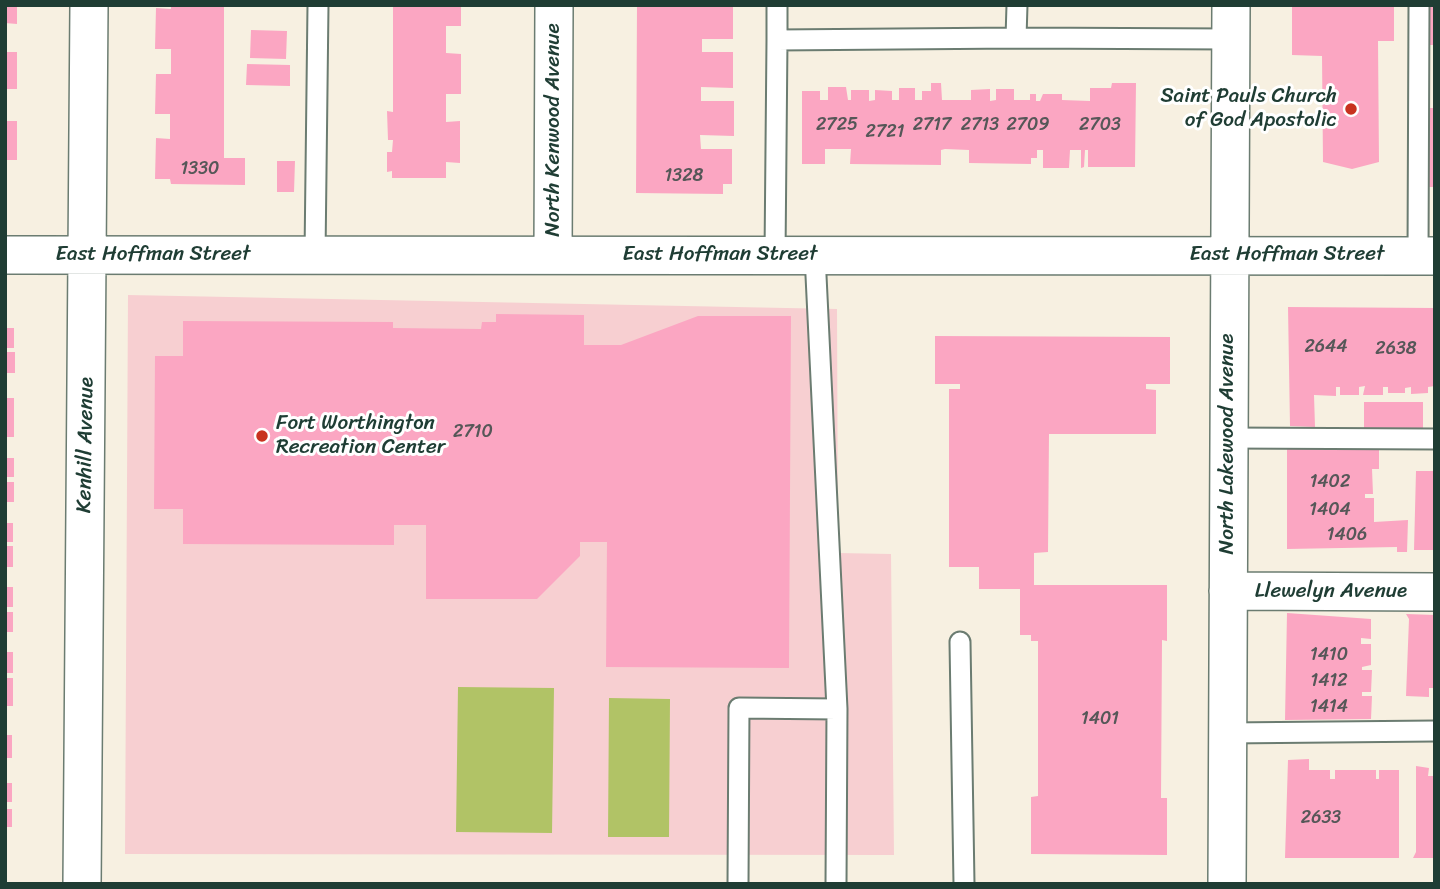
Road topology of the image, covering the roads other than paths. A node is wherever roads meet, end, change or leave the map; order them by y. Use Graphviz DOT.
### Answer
graph roads {
  1 [pos="89,5"];
  2 [pos="318,5"];
  3 [pos="554,5"];
  4 [pos="777,5"];
  5 [pos="1017,5"];
  6 [pos="1419,5"];
  7 [pos="1231,22"];
  8 [pos="1016,38"];
  9 [pos="777,40"];
  10 [pos="1427,81"];
  11 [pos="5,254"];
  12 [pos="88,254"];
  13 [pos="315,255"];
  14 [pos="553,255"];
  15 [pos="775,255"];
  16 [pos="815,255"];
  17 [pos="1229,255"];
  18 [pos="1427,256"];
  19 [pos="1228,438"];
  20 [pos="1435,439"];
  21 [pos="1228,592"];
  22 [pos="1435,592"];
  23 [pos="960,642"];
  24 [pos="837,709"];
  25 [pos="1435,731"];
  26 [pos="1227,733"];
  27 [pos="82,884"];
  28 [pos="738,884"];
  29 [pos="836,884"];
  30 [pos="964,884"];
  31 [pos="1227,884"];
  1 -- 12 [label="street, Kenhill Avenue"];
  2 -- 13 [label="lane"];
  3 -- 14 [label="street, North Kenwood Avenue"];
  4 -- 9 [label="lane"];
  5 -- 8 [label="lane"];
  6 -- 10 [label="lane"];
  7 -- 8 [label="lane"];
  7 -- 17 [label="street, North Lakewood Avenue"];
  8 -- 9 [label="lane"];
  9 -- 15 [label="lane"];
  10 -- 18 [label="lane"];
  11 -- 12 [label="street, East Hoffman Street"];
  12 -- 13 [label="street, East Hoffman Street"];
  12 -- 27 [label="street, Kenhill Avenue"];
  13 -- 14 [label="street, East Hoffman Street"];
  14 -- 15 [label="street, East Hoffman Street"];
  15 -- 16 [label="street, East Hoffman Street"];
  16 -- 17 [label="street, East Hoffman Street"];
  16 -- 24 [label="lane"];
  17 -- 18 [label="street, East Hoffman Street"];
  17 -- 19 [label="street, North Lakewood Avenue"];
  19 -- 20 [label="lane"];
  19 -- 21 [label="street, North Lakewood Avenue"];
  21 -- 22 [label="street, Llewelyn Avenue"];
  21 -- 26 [label="street, North Lakewood Avenue"];
  23 -- 30 [label="lane"];
  24 -- 28 [label="lane"];
  24 -- 29 [label="lane"];
  25 -- 26 [label="lane"];
  26 -- 31 [label="street, North Lakewood Avenue"];
}
